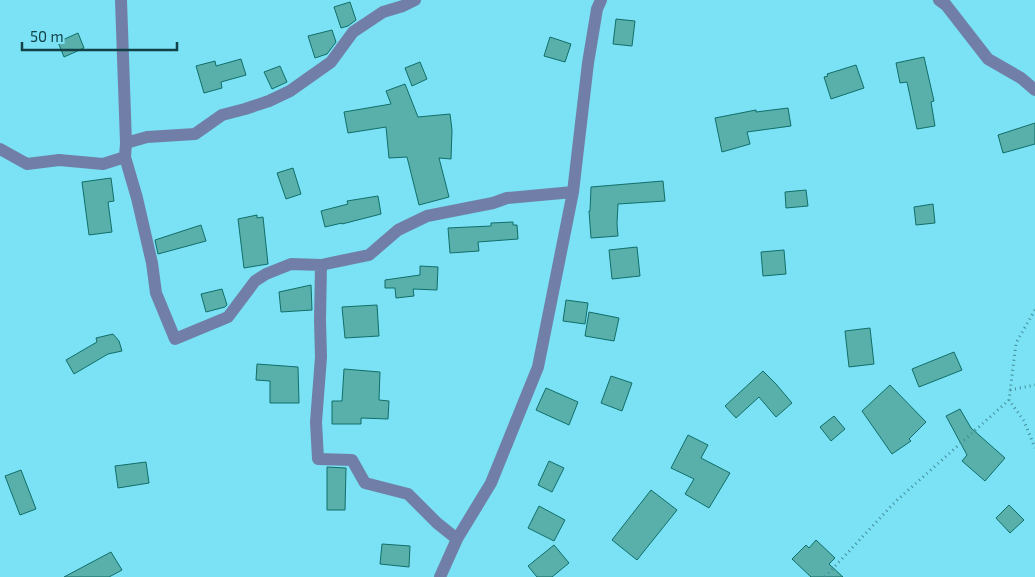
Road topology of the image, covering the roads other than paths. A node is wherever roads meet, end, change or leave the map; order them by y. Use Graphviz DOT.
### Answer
graph roads {
  1 [pos="121,0"];
  2 [pos="416,0"];
  3 [pos="600,0"];
  4 [pos="939,0"];
  5 [pos="1035,90"];
  6 [pos="126,143"];
  7 [pos="0,149"];
  8 [pos="125,157"];
  9 [pos="574,192"];
  10 [pos="322,265"];
  11 [pos="457,539"];
  12 [pos="440,577"];
  1 -- 6 [label="street"];
  2 -- 6 [label="street"];
  3 -- 9 [label="street"];
  4 -- 5 [label="street"];
  6 -- 8 [label="street"];
  7 -- 8 [label="street"];
  8 -- 10 [label="street"];
  9 -- 10 [label="street"];
  9 -- 11 [label="street"];
  10 -- 11 [label="street"];
  11 -- 12 [label="street"];
}
